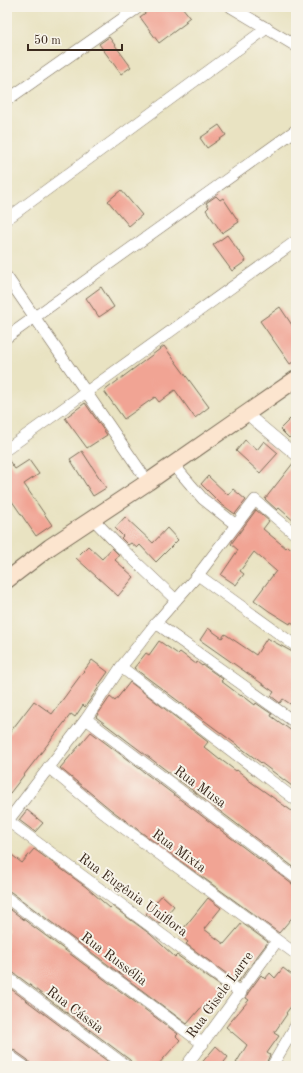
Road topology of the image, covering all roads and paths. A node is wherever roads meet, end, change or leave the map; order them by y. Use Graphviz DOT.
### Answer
graph roads {
  1 [pos="139,7"];
  2 [pos="231,7"];
  3 [pos="267,28"];
  4 [pos="296,46"];
  5 [pos="7,100"];
  6 [pos="296,130"];
  7 [pos="7,219"];
  8 [pos="296,241"];
  9 [pos="7,277"];
  10 [pos="35,317"];
  11 [pos="7,337"];
  12 [pos="296,379"];
  13 [pos="86,392"];
  14 [pos="247,414"];
  15 [pos="7,449"];
  16 [pos="296,455"];
  17 [pos="173,464"];
  18 [pos="148,482"];
  19 [pos="93,519"];
  20 [pos="236,525"];
  21 [pos="296,535"];
  22 [pos="198,575"];
  23 [pos="7,580"];
  24 [pos="176,600"];
  25 [pos="156,623"];
  26 [pos="296,646"];
  27 [pos="121,667"];
  28 [pos="86,719"];
  29 [pos="296,723"];
  30 [pos="48,767"];
  31 [pos="296,800"];
  32 [pos="8,822"];
  33 [pos="296,878"];
  34 [pos="7,898"];
  35 [pos="277,941"];
  36 [pos="296,954"];
  37 [pos="7,977"];
  38 [pos="241,993"];
  39 [pos="296,1025"];
  40 [pos="203,1044"];
  41 [pos="7,1054"];
  42 [pos="24,1066"];
  43 [pos="126,1066"];
  44 [pos="186,1066"];
  45 [pos="272,1066"];
  1 -- 5 [label="street"];
  2 -- 3 [label="street"];
  3 -- 4 [label="street"];
  3 -- 7 [label="street"];
  6 -- 10 [label="street"];
  8 -- 13 [label="street"];
  9 -- 10 [label="street"];
  10 -- 11 [label="street"];
  10 -- 13 [label="street"];
  12 -- 14 [label="main road"];
  13 -- 15 [label="street"];
  13 -- 18 [label="street"];
  14 -- 16 [label="street"];
  14 -- 17 [label="main road"];
  17 -- 18 [label="main road"];
  17 -- 20 [label="street"];
  18 -- 19 [label="main road"];
  19 -- 23 [label="main road"];
  19 -- 24 [label="street"];
  20 -- 21 [label="street"];
  20 -- 22 [label="street"];
  22 -- 24 [label="street"];
  22 -- 26 [label="street"];
  24 -- 25 [label="street"];
  25 -- 27 [label="street"];
  25 -- 29 [label="street"];
  27 -- 28 [label="street"];
  27 -- 31 [label="street"];
  28 -- 30 [label="street"];
  28 -- 33 [label="street, Rua Musa"];
  30 -- 32 [label="street"];
  30 -- 35 [label="street, Rua Mixta"];
  32 -- 38 [label="street, Rua Eugênia Uniflora"];
  34 -- 40 [label="street, Rua Russélia"];
  35 -- 36 [label="street, Rua Mixta"];
  35 -- 38 [label="street, Rua Gisele Larre"];
  37 -- 43 [label="street, Rua Cássia"];
  38 -- 40 [label="street, Rua Gisele Larre"];
  39 -- 45 [label="street"];
  40 -- 44 [label="street, Rua Gisele Larre"];
  41 -- 42 [label="street"];
}
